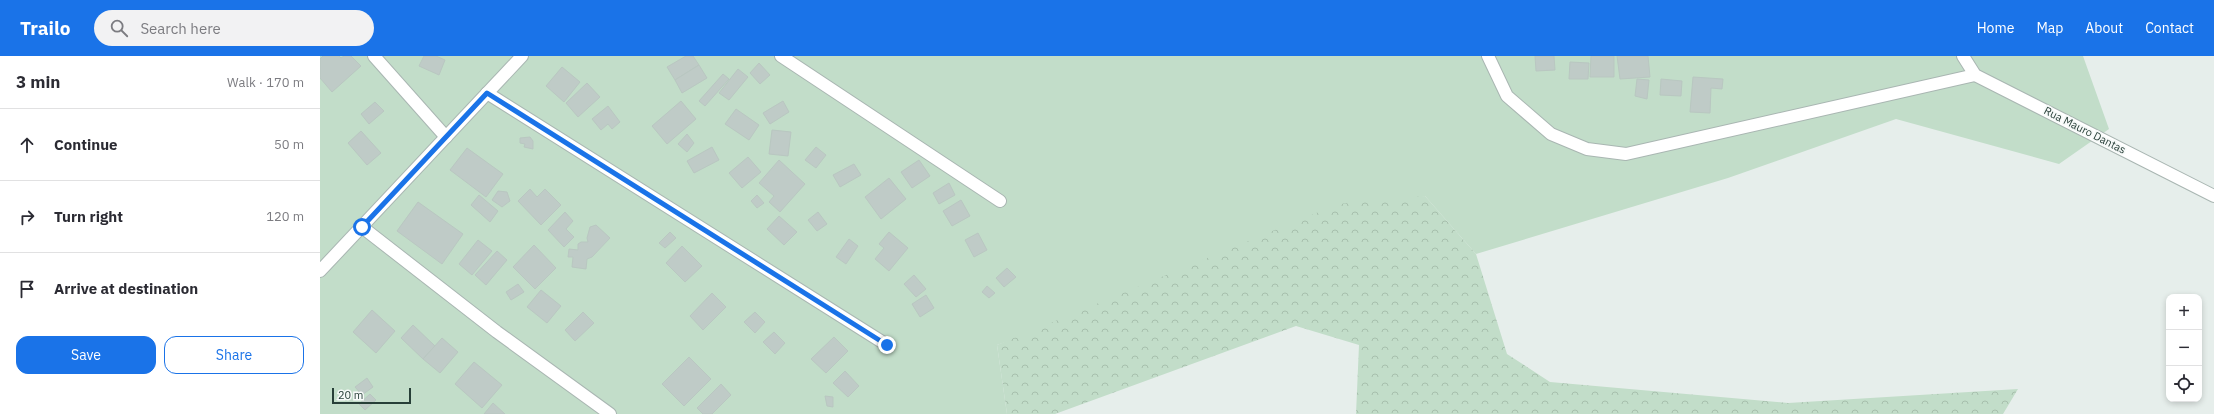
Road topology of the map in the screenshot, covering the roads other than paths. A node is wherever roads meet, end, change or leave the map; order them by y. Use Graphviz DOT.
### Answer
graph roads {
  1 [pos="374,56"];
  2 [pos="522,56"];
  3 [pos="781,56"];
  4 [pos="1488,56"];
  5 [pos="1963,56"];
  6 [pos="1975,75"];
  7 [pos="487,93"];
  8 [pos="446,137"];
  9 [pos="2214,196"];
  10 [pos="1000,201"];
  11 [pos="362,227"];
  12 [pos="320,271"];
  13 [pos="887,345"];
  14 [pos="610,414"];
  1 -- 8 [label="street"];
  2 -- 7 [label="street"];
  3 -- 10 [label="street"];
  4 -- 6 [label="street"];
  5 -- 6 [label="street"];
  6 -- 9 [label="street, Rua Mauro Dantas"];
  7 -- 8 [label="street"];
  7 -- 13 [label="street"];
  8 -- 11 [label="street"];
  11 -- 12 [label="street"];
  11 -- 14 [label="street"];
}
